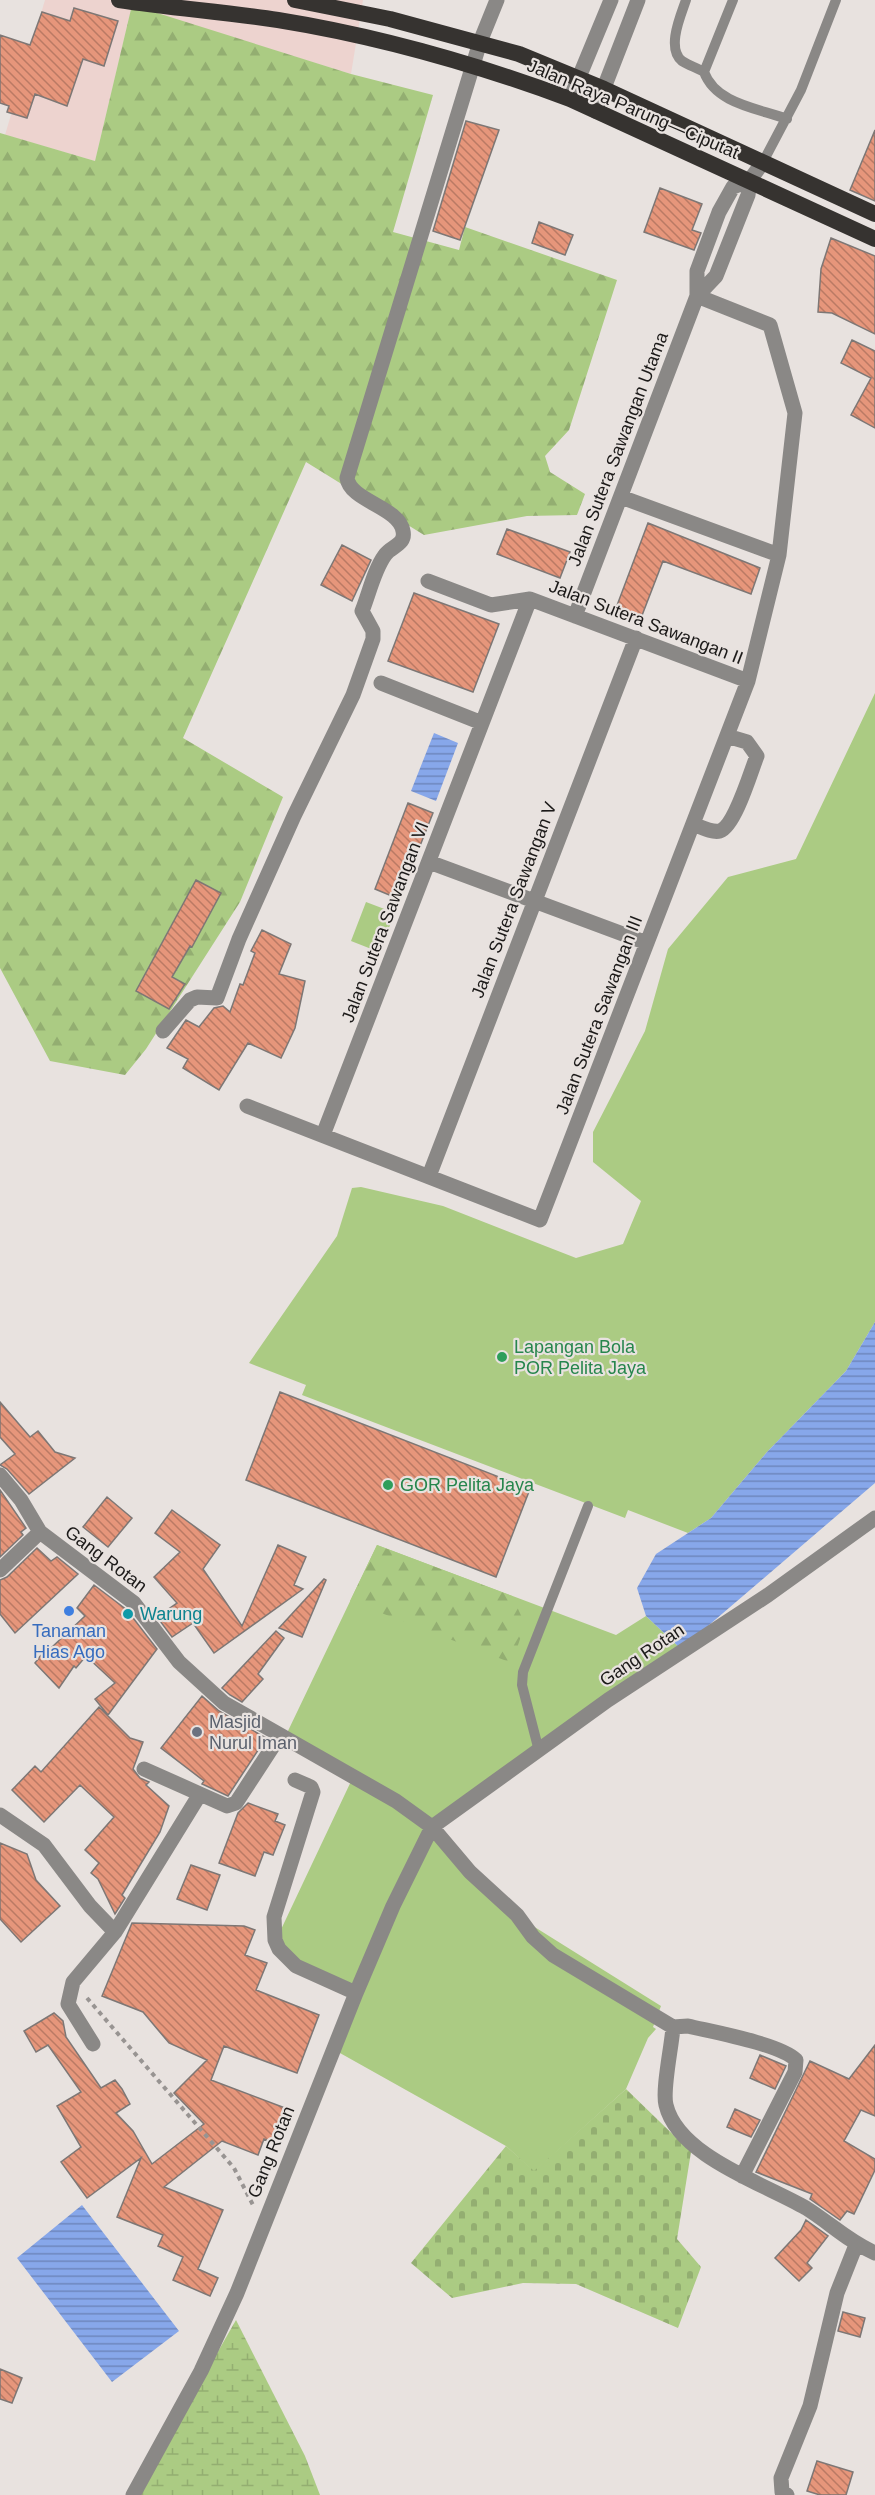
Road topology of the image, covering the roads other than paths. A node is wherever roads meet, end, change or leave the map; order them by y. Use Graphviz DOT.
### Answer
graph roads {
  1 [pos="119,0"];
  2 [pos="295,0"];
  3 [pos="497,0"];
  4 [pos="611,0"];
  5 [pos="638,0"];
  6 [pos="686,0"];
  7 [pos="733,0"];
  8 [pos="836,0"];
  9 [pos="320,2"];
  10 [pos="223,7"];
  11 [pos="480,42"];
  12 [pos="474,67"];
  13 [pos="704,72"];
  14 [pos="579,79"];
  15 [pos="604,89"];
  16 [pos="570,99"];
  17 [pos="595,111"];
  18 [pos="787,119"];
  19 [pos="763,162"];
  20 [pos="750,180"];
  21 [pos="875,214"];
  22 [pos="875,239"];
  23 [pos="697,296"];
  24 [pos="621,497"];
  25 [pos="779,555"];
  26 [pos="428,581"];
  27 [pos="530,599"];
  28 [pos="576,616"];
  29 [pos="636,639"];
  30 [pos="748,681"];
  31 [pos="381,683"];
  32 [pos="482,723"];
  33 [pos="727,736"];
  34 [pos="693,824"];
  35 [pos="429,862"];
  36 [pos="535,901"];
  37 [pos="647,943"];
  38 [pos="163,1031"];
  39 [pos="247,1106"];
  40 [pos="323,1135"];
  41 [pos="429,1176"];
  42 [pos="0,1475"];
  43 [pos="588,1506"];
  44 [pos="875,1518"];
  45 [pos="39,1532"];
  46 [pos="0,1570"];
  47 [pos="279,1737"];
  48 [pos="539,1751"];
  49 [pos="144,1769"];
  50 [pos="295,1780"];
  51 [pos="200,1794"];
  52 [pos="0,1815"];
  53 [pos="432,1827"];
  54 [pos="115,1932"];
  55 [pos="356,1993"];
  56 [pos="674,2027"];
  57 [pos="93,2044"];
  58 [pos="742,2176"];
  59 [pos="856,2245"];
  60 [pos="875,2253"];
  61 [pos="133,2495"];
  62 [pos="787,2495"];
  1 -- 10 [label="highway, Jalan Raya Parung—Ciputat"];
  2 -- 9 [label="highway, Jalan Raya Parung—Ciputat"];
  3 -- 11 [label="street"];
  4 -- 14 [label="street"];
  5 -- 15 [label="street"];
  6 -- 13 [label="lane"];
  7 -- 13 [label="lane"];
  8 -- 18 [label="lane"];
  9 -- 11 [label="highway, Jalan Raya Parung—Ciputat"];
  10 -- 12 [label="highway, Jalan Raya Parung—Ciputat"];
  11 -- 12 [label="street"];
  11 -- 14 [label="highway, Jalan Raya Parung—Ciputat"];
  12 -- 16 [label="highway, Jalan Raya Parung—Ciputat"];
  12 -- 38 [label="street"];
  13 -- 18 [label="lane"];
  14 -- 15 [label="highway, Jalan Raya Parung—Ciputat"];
  14 -- 16 [label="street"];
  15 -- 17 [label="street"];
  15 -- 19 [label="highway, Jalan Raya Parung—Ciputat"];
  16 -- 17 [label="highway, Jalan Raya Parung—Ciputat"];
  17 -- 20 [label="highway, Jalan Raya Parung—Ciputat"];
  18 -- 19 [label="lane"];
  19 -- 20 [label="street, Jalan Sutera Sawangan Utama"];
  19 -- 21 [label="highway, Jalan Raya Parung—Ciputat"];
  20 -- 22 [label="highway, Jalan Raya Parung—Ciputat"];
  20 -- 23 [label="street, Jalan Sutera Sawangan Utama"];
  23 -- 24 [label="street, Jalan Sutera Sawangan Utama"];
  23 -- 25 [label="street, Jalan Sutera Sawangan III"];
  24 -- 25 [label="street"];
  24 -- 28 [label="street, Jalan Sutera Sawangan Utama"];
  25 -- 30 [label="street, Jalan Sutera Sawangan III"];
  26 -- 27 [label="street, Jalan Sutera Sawangan II"];
  27 -- 28 [label="street, Jalan Sutera Sawangan II"];
  27 -- 32 [label="street, Jalan Sutera Sawangan VI"];
  28 -- 29 [label="street, Jalan Sutera Sawangan II"];
  29 -- 30 [label="street, Jalan Sutera Sawangan II"];
  29 -- 36 [label="street, Jalan Sutera Sawangan V"];
  30 -- 33 [label="street, Jalan Sutera Sawangan III"];
  31 -- 32 [label="street"];
  32 -- 35 [label="street, Jalan Sutera Sawangan VI"];
  33 -- 34 [label="street, Jalan Sutera Sawangan III"];
  33 -- 34 [label="street"];
  34 -- 37 [label="street, Jalan Sutera Sawangan III"];
  35 -- 36 [label="street"];
  35 -- 40 [label="street, Jalan Sutera Sawangan VI"];
  36 -- 37 [label="street"];
  36 -- 41 [label="street, Jalan Sutera Sawangan V"];
  37 -- 41 [label="street, Jalan Sutera Sawangan III"];
  39 -- 40 [label="street"];
  40 -- 41 [label="street"];
  42 -- 45 [label="street, Gang Rotan"];
  43 -- 48 [label="lane"];
  44 -- 48 [label="street, Gang Rotan"];
  45 -- 46 [label="street, Gang Rotan"];
  45 -- 47 [label="street, Gang Rotan"];
  47 -- 51 [label="street"];
  47 -- 53 [label="street, Gang Rotan"];
  48 -- 53 [label="street, Gang Rotan"];
  49 -- 51 [label="street"];
  50 -- 55 [label="street"];
  51 -- 54 [label="street"];
  52 -- 54 [label="street"];
  53 -- 55 [label="street, Gang Rotan"];
  53 -- 56 [label="street"];
  54 -- 57 [label="street"];
  55 -- 61 [label="street, Gang Rotan"];
  56 -- 58 [label="street"];
  56 -- 58 [label="street"];
  58 -- 59 [label="street"];
  59 -- 60 [label="street"];
  59 -- 62 [label="street"];
}
